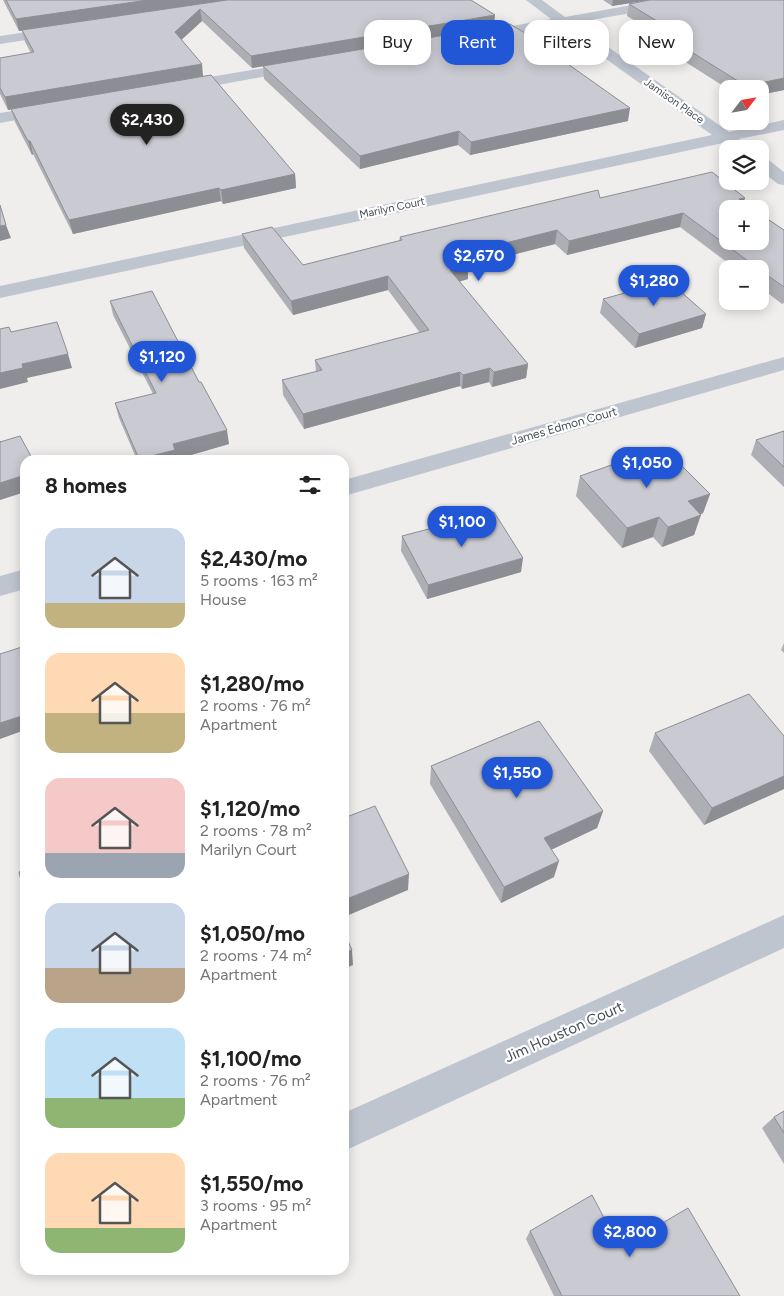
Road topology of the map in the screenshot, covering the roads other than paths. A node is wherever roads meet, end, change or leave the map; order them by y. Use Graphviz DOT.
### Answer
graph roads {
  1 [pos="533,0"];
  2 [pos="683,0"];
  3 [pos="560,20"];
  4 [pos="567,20"];
  5 [pos="77,29"];
  6 [pos="0,40"];
  7 [pos="609,55"];
  8 [pos="315,64"];
  9 [pos="167,89"];
  10 [pos="59,108"];
  11 [pos="0,118"];
  12 [pos="784,125"];
  13 [pos="726,137"];
  14 [pos="730,140"];
  15 [pos="769,169"];
  16 [pos="784,180"];
  17 [pos="0,292"];
  18 [pos="784,363"];
  19 [pos="349,487"];
  20 [pos="20,580"];
  21 [pos="0,586"];
  22 [pos="784,931"];
  23 [pos="349,1130"];
  1 -- 3 [label="street, Jamison Place"];
  2 -- 4 [label="street"];
  5 -- 6 [label="street"];
  7 -- 13 [label="street, Jamison Place"];
  8 -- 9 [label="street"];
  10 -- 11 [label="street"];
  12 -- 13 [label="street, Marilyn Court"];
  13 -- 14 [label="street, Jamison Place"];
  13 -- 17 [label="street, Marilyn Court"];
  15 -- 16 [label="street"];
  18 -- 19 [label="street, James Edmon Court"];
  20 -- 21 [label="street"];
  22 -- 23 [label="street, Jim Houston Court"];
}
